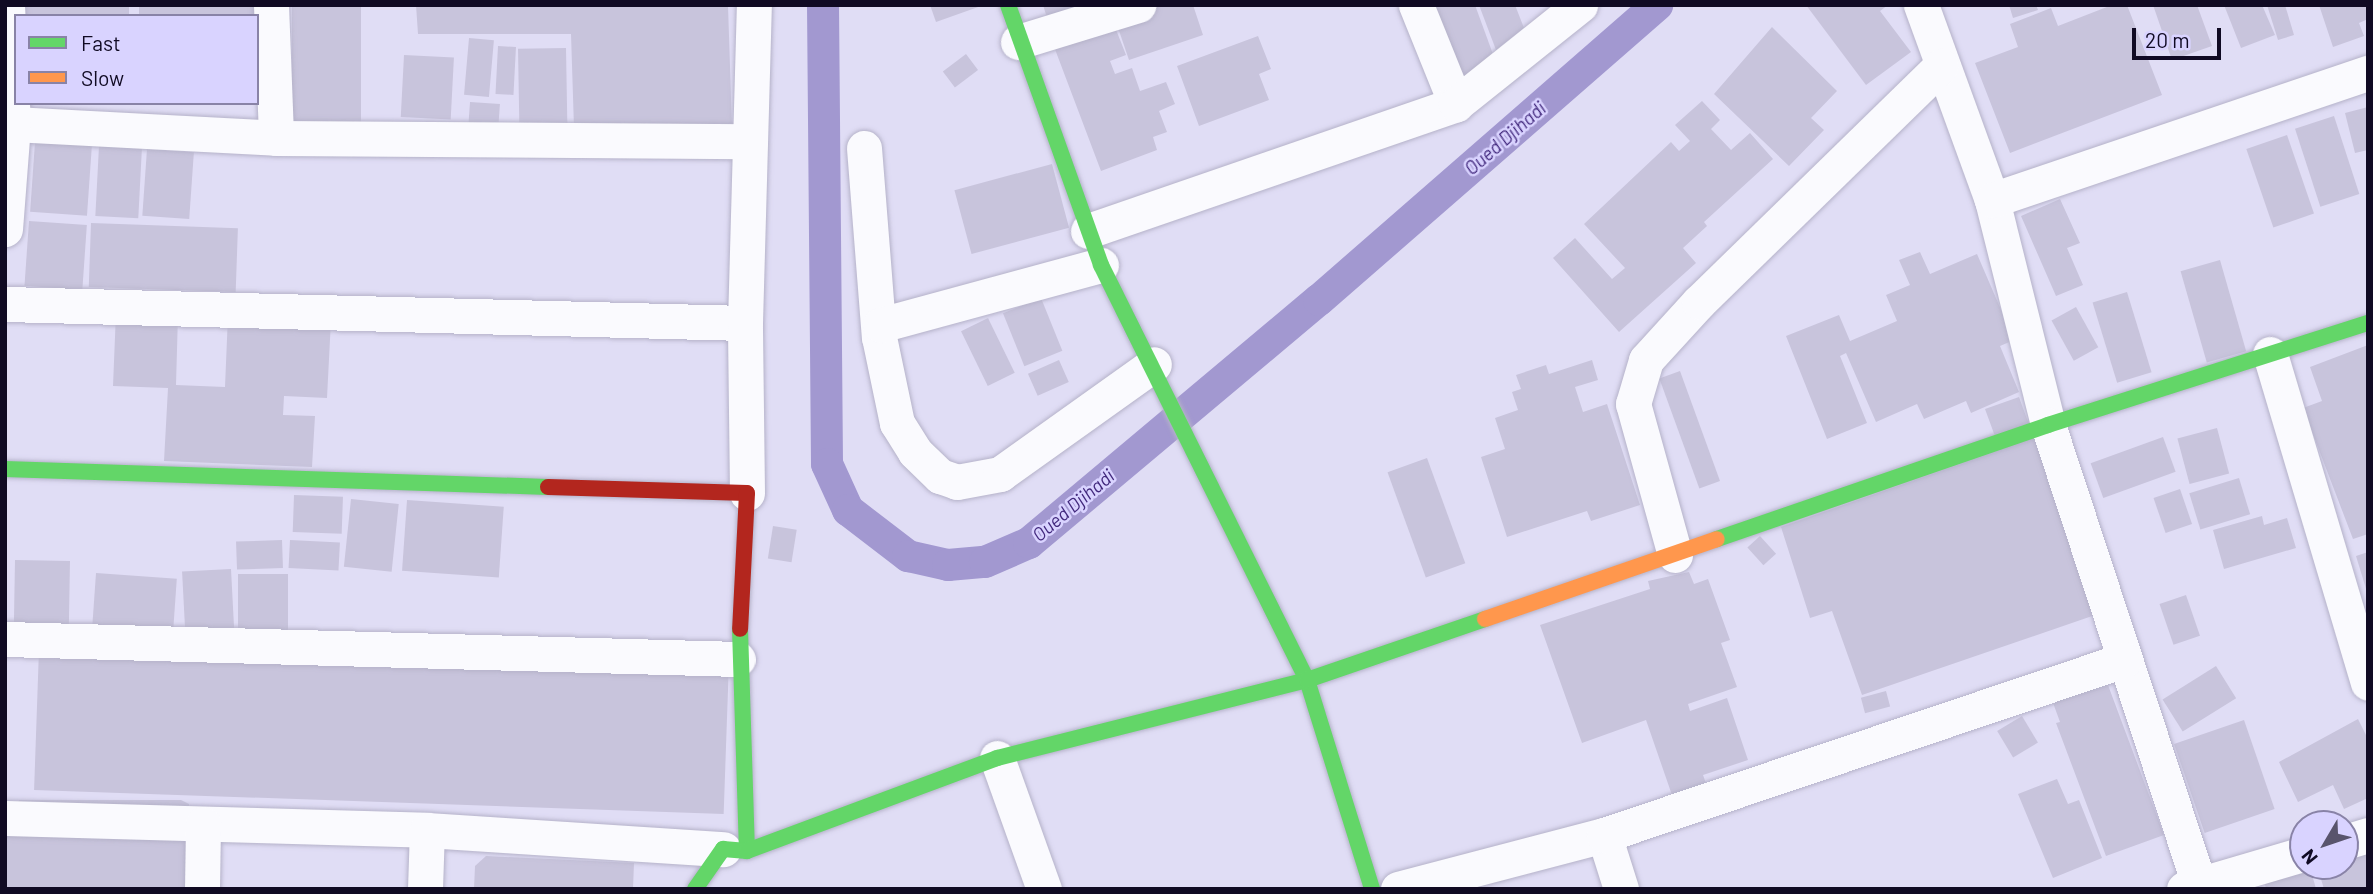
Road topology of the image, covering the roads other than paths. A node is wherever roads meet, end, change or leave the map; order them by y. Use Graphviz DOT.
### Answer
graph roads {
  1 [pos="7,5"];
  2 [pos="271,5"];
  3 [pos="754,5"];
  4 [pos="1008,5"];
  5 [pos="1138,5"];
  6 [pos="1416,5"];
  7 [pos="1580,5"];
  8 [pos="1921,5"];
  9 [pos="1018,42"];
  10 [pos="1941,66"];
  11 [pos="2368,73"];
  12 [pos="1456,104"];
  13 [pos="13,124"];
  14 [pos="276,138"];
  15 [pos="749,141"];
  16 [pos="864,148"];
  17 [pos="6,176"];
  18 [pos="1992,200"];
  19 [pos="5,229"];
  20 [pos="1088,231"];
  21 [pos="1101,265"];
  22 [pos="5,304"];
  23 [pos="746,323"];
  24 [pos="2368,323"];
  25 [pos="880,325"];
  26 [pos="2270,354"];
  27 [pos="1160,376"];
  28 [pos="2048,425"];
  29 [pos="5,469"];
  30 [pos="747,494"];
  31 [pos="1675,555"];
  32 [pos="5,639"];
  33 [pos="738,659"];
  34 [pos="2124,660"];
  35 [pos="1307,680"];
  36 [pos="2368,683"];
  37 [pos="997,758"];
  38 [pos="5,818"];
  39 [pos="203,824"];
  40 [pos="427,830"];
  41 [pos="1604,835"];
  42 [pos="735,850"];
  43 [pos="2289,858"];
  44 [pos="2192,886"];
  45 [pos="202,889"];
  46 [pos="425,889"];
  47 [pos="695,889"];
  48 [pos="1044,889"];
  49 [pos="1372,889"];
  50 [pos="1398,889"];
  51 [pos="1621,889"];
  1 -- 13 [label="street"];
  2 -- 14 [label="street"];
  3 -- 15 [label="street"];
  4 -- 9 [label="street"];
  5 -- 9 [label="street"];
  6 -- 12 [label="street"];
  7 -- 12 [label="street"];
  8 -- 10 [label="street"];
  9 -- 20 [label="street"];
  10 -- 18 [label="street"];
  10 -- 31 [label="street"];
  11 -- 18 [label="street"];
  12 -- 20 [label="street"];
  13 -- 14 [label="street"];
  13 -- 17 [label="street"];
  14 -- 15 [label="street"];
  15 -- 23 [label="street"];
  16 -- 25 [label="street"];
  17 -- 19 [label="street"];
  18 -- 28 [label="street"];
  20 -- 21 [label="street"];
  21 -- 25 [label="street"];
  21 -- 27 [label="street"];
  22 -- 23 [label="street"];
  23 -- 30 [label="street"];
  24 -- 26 [label="street"];
  25 -- 27 [label="street"];
  26 -- 28 [label="street"];
  26 -- 36 [label="street"];
  27 -- 35 [label="street"];
  28 -- 31 [label="street"];
  28 -- 34 [label="street"];
  29 -- 30 [label="street"];
  30 -- 33 [label="street"];
  31 -- 35 [label="street"];
  32 -- 33 [label="street"];
  33 -- 42 [label="street"];
  34 -- 41 [label="street"];
  34 -- 44 [label="street"];
  35 -- 37 [label="street"];
  35 -- 49 [label="street"];
  37 -- 42 [label="street"];
  37 -- 48 [label="street"];
  38 -- 39 [label="street"];
  39 -- 40 [label="street"];
  39 -- 45 [label="street"];
  40 -- 42 [label="street"];
  40 -- 46 [label="street"];
  41 -- 50 [label="street"];
  41 -- 51 [label="street"];
  42 -- 47 [label="street"];
  43 -- 44 [label="street"];
}
